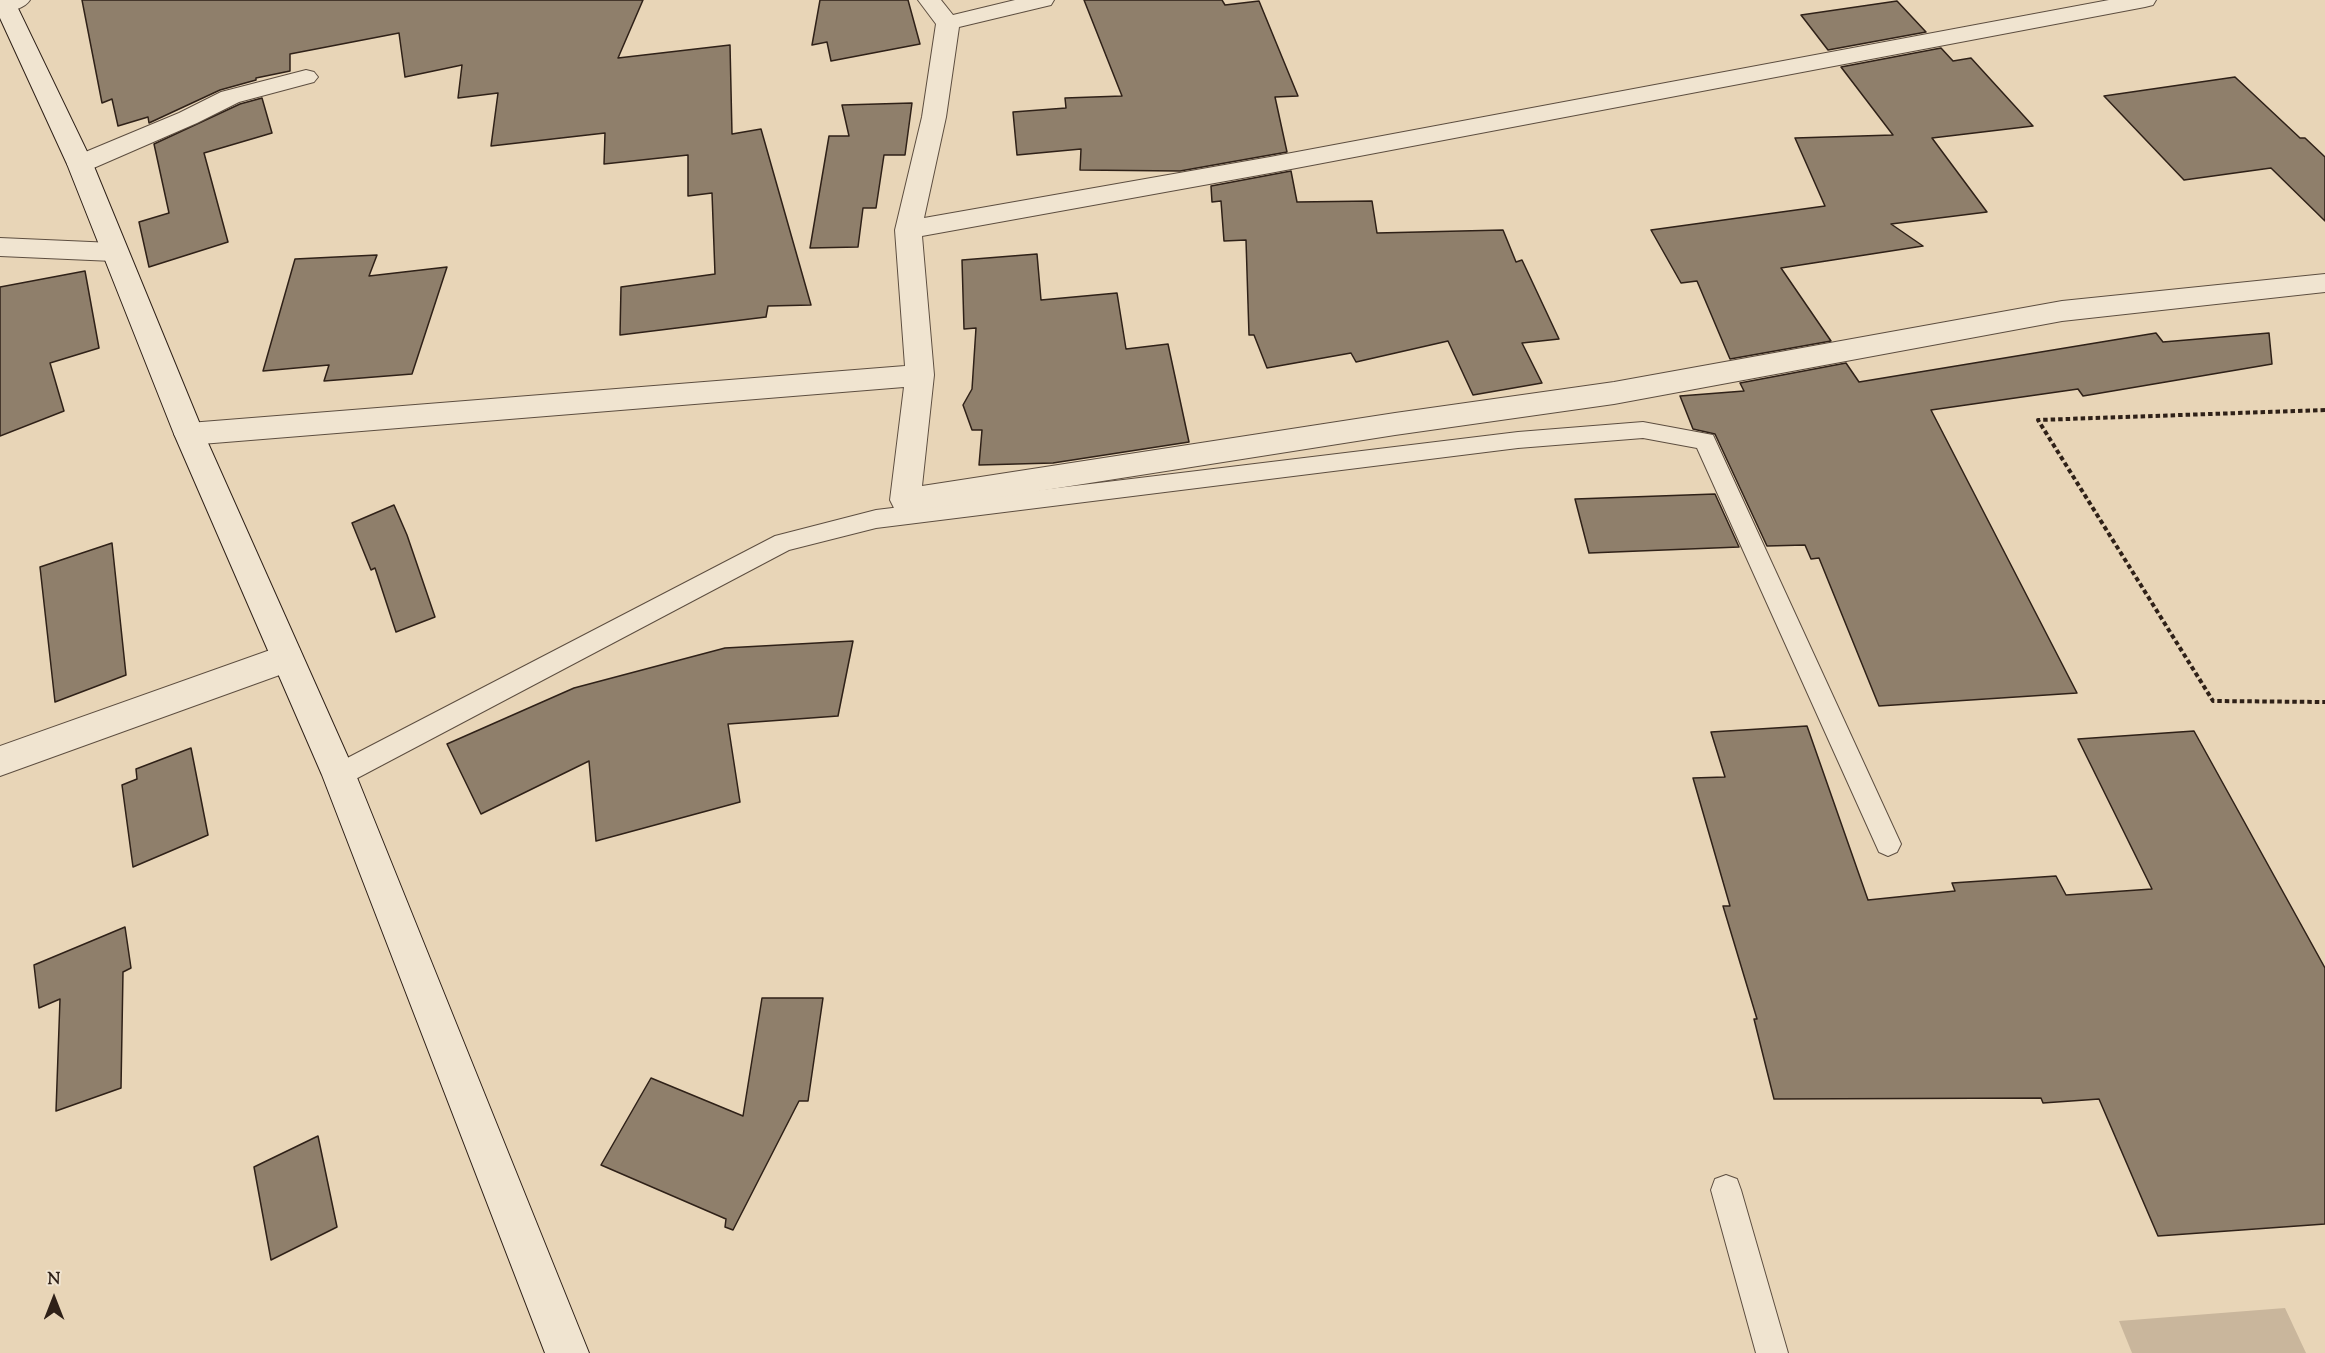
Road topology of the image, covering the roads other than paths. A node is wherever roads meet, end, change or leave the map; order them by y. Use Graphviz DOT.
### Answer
graph roads {
  1 [pos="929,0"];
  2 [pos="1043,0"];
  3 [pos="2145,0"];
  4 [pos="9,2"];
  5 [pos="948,23"];
  6 [pos="306,77"];
  7 [pos="80,164"];
  8 [pos="908,230"];
  9 [pos="0,247"];
  10 [pos="113,252"];
  11 [pos="2325,283"];
  12 [pos="920,375"];
  13 [pos="189,434"];
  14 [pos="287,658"];
  15 [pos="0,761"];
  16 [pos="339,775"];
  17 [pos="1888,844"];
  18 [pos="1726,1190"];
  19 [pos="567,1353"];
  20 [pos="1772,1353"];
  1 -- 5 [label="street"];
  2 -- 5 [label="street"];
  3 -- 8 [label="street"];
  4 -- 7 [label="street"];
  5 -- 8 [label="street"];
  6 -- 7 [label="street"];
  7 -- 10 [label="street"];
  8 -- 12 [label="street"];
  9 -- 10 [label="street"];
  10 -- 13 [label="street"];
  11 -- 12 [label="street"];
  12 -- 13 [label="street"];
  13 -- 14 [label="street"];
  14 -- 15 [label="street"];
  14 -- 16 [label="street"];
  16 -- 17 [label="lane"];
  16 -- 19 [label="street"];
  18 -- 20 [label="lane"];
}
